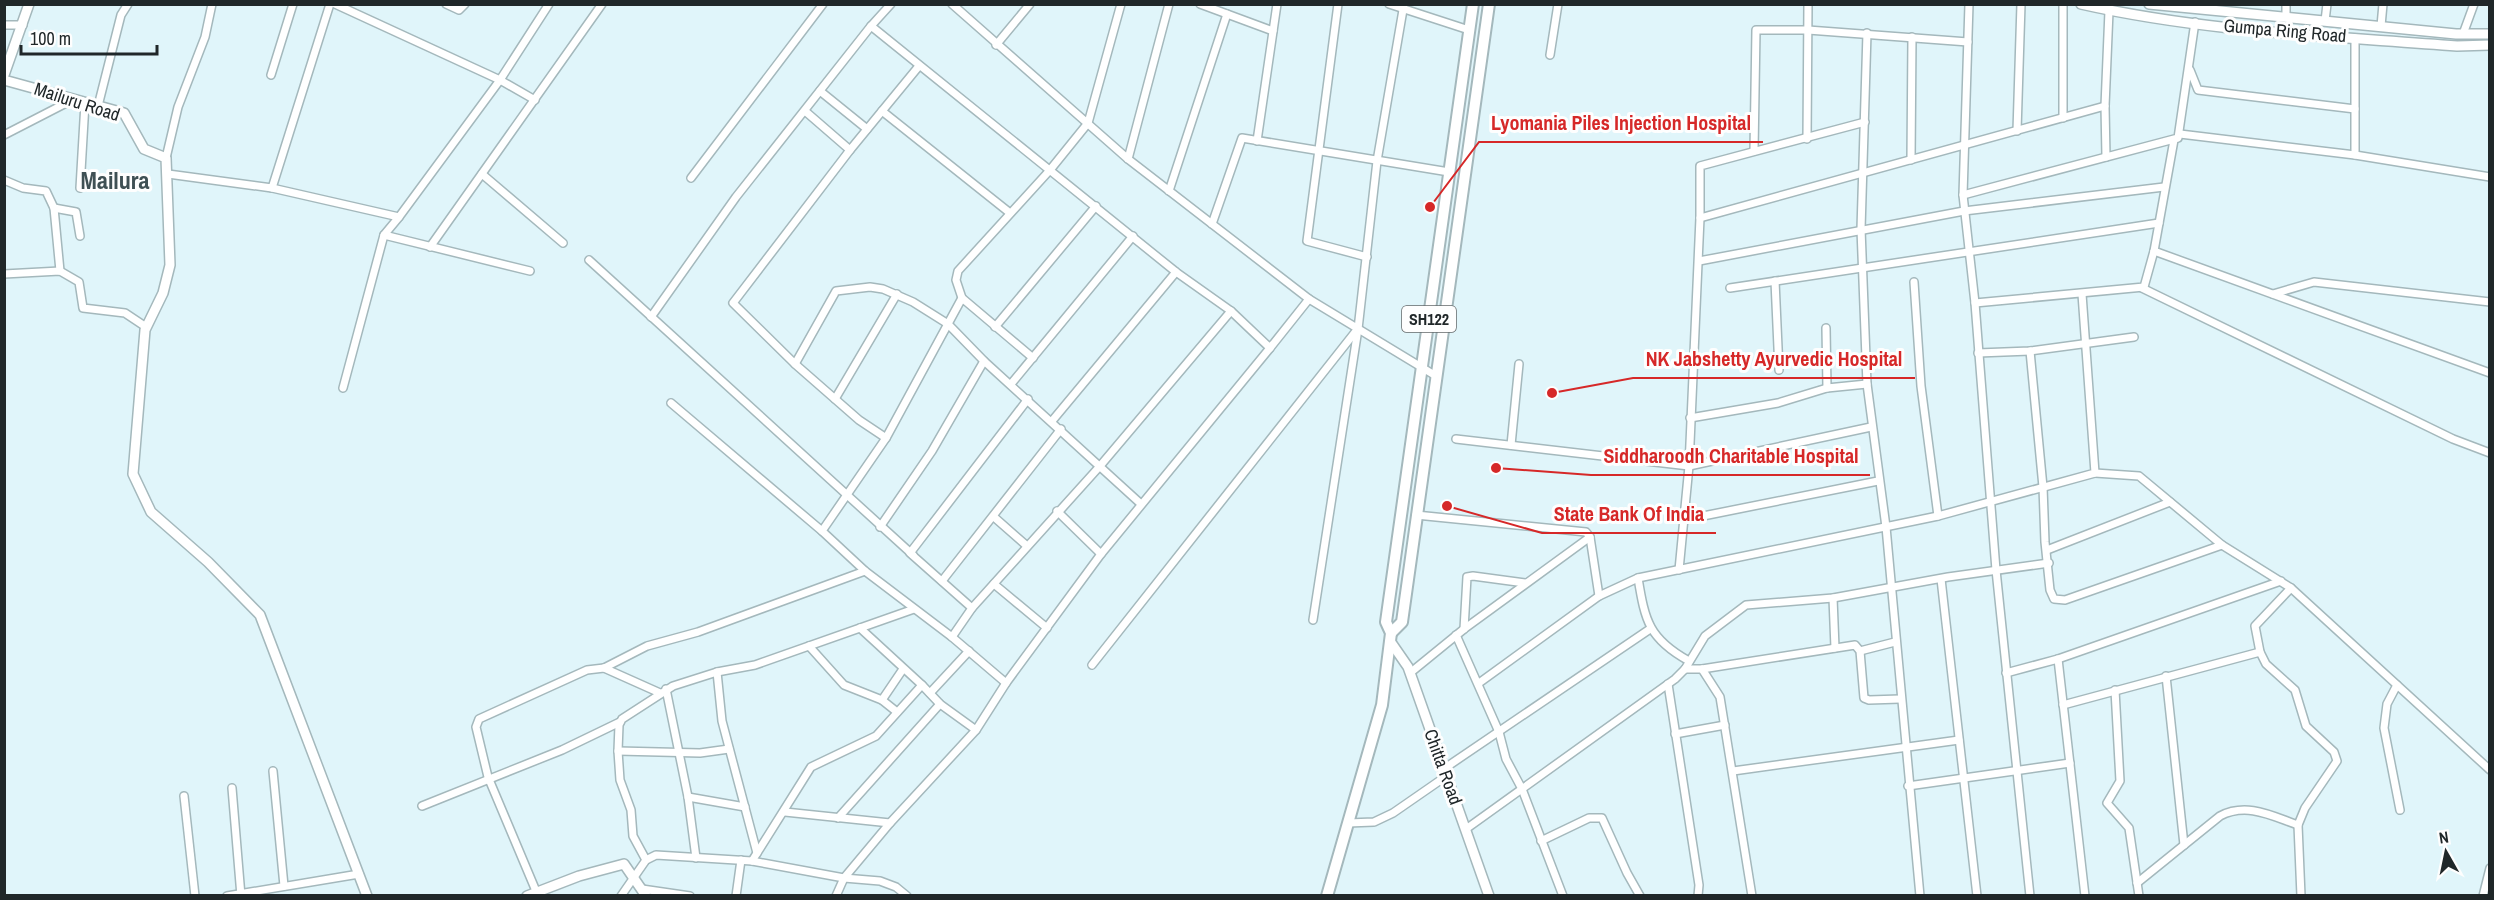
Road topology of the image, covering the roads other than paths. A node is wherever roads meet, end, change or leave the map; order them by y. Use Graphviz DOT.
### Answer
graph roads {
  1 [pos="29,4"];
  2 [pos="128,4"];
  3 [pos="212,4"];
  4 [pos="292,4"];
  5 [pos="330,4"];
  6 [pos="335,4"];
  7 [pos="446,4"];
  8 [pos="465,4"];
  9 [pos="549,4"];
  10 [pos="602,4"];
  11 [pos="823,4"];
  12 [pos="891,4"];
  13 [pos="1030,4"];
  14 [pos="1121,4"];
  15 [pos="1169,4"];
  16 [pos="1200,4"];
  17 [pos="1277,4"];
  18 [pos="1338,4"];
  19 [pos="1389,4"];
  20 [pos="1473,4"];
  21 [pos="1489,4"];
  22 [pos="1558,4"];
  23 [pos="1808,4"];
  24 [pos="1969,4"];
  25 [pos="2021,4"];
  26 [pos="2063,4"];
  27 [pos="2081,4"];
  28 [pos="2149,4"];
  29 [pos="2286,4"];
  30 [pos="2327,4"];
  31 [pos="2383,4"];
  32 [pos="2474,4"];
  33 [pos="957,6"];
  34 [pos="1403,7"];
  35 [pos="2244,9"];
  36 [pos="2109,11"];
  37 [pos="1227,14"];
  38 [pos="2286,18"];
  39 [pos="2325,21"];
  40 [pos="2195,22"];
  41 [pos="4,25"];
  42 [pos="23,26"];
  43 [pos="871,26"];
  44 [pos="2381,26"];
  45 [pos="1469,30"];
  46 [pos="1808,30"];
  47 [pos="1273,31"];
  48 [pos="1867,33"];
  49 [pos="2463,34"];
  50 [pos="2490,34"];
  51 [pos="1912,37"];
  52 [pos="2355,38"];
  53 [pos="1968,42"];
  54 [pos="996,45"];
  55 [pos="2490,45"];
  56 [pos="1550,55"];
  57 [pos="919,66"];
  58 [pos="2189,67"];
  59 [pos="5,74"];
  60 [pos="271,75"];
  61 [pos="500,80"];
  62 [pos="820,91"];
  63 [pos="74,99"];
  64 [pos="535,100"];
  65 [pos="85,103"];
  66 [pos="98,106"];
  67 [pos="2105,106"];
  68 [pos="2355,109"];
  69 [pos="805,111"];
  70 [pos="882,111"];
  71 [pos="2063,118"];
  72 [pos="1866,122"];
  73 [pos="1088,123"];
  74 [pos="867,129"];
  75 [pos="2017,131"];
  76 [pos="5,134"];
  77 [pos="2181,134"];
  78 [pos="1807,139"];
  79 [pos="2174,140"];
  80 [pos="1257,141"];
  81 [pos="1964,146"];
  82 [pos="850,150"];
  83 [pos="1318,151"];
  84 [pos="1754,151"];
  85 [pos="2355,155"];
  86 [pos="2106,157"];
  87 [pos="166,158"];
  88 [pos="1128,159"];
  89 [pos="1911,160"];
  90 [pos="1377,161"];
  91 [pos="1050,170"];
  92 [pos="1449,172"];
  93 [pos="168,174"];
  94 [pos="482,174"];
  95 [pos="1863,174"];
  96 [pos="2490,177"];
  97 [pos="691,178"];
  98 [pos="4,180"];
  99 [pos="2164,187"];
  100 [pos="80,188"];
  101 [pos="272,188"];
  102 [pos="1169,191"];
  103 [pos="1963,195"];
  104 [pos="1096,206"];
  105 [pos="54,208"];
  106 [pos="1964,211"];
  107 [pos="1010,213"];
  108 [pos="399,217"];
  109 [pos="1700,218"];
  110 [pos="2159,223"];
  111 [pos="1212,224"];
  112 [pos="1861,229"];
  113 [pos="384,235"];
  114 [pos="80,236"];
  115 [pos="1133,236"];
  116 [pos="563,243"];
  117 [pos="430,247"];
  118 [pos="2154,251"];
  119 [pos="1969,252"];
  120 [pos="1367,257"];
  121 [pos="589,260"];
  122 [pos="1699,261"];
  123 [pos="1864,268"];
  124 [pos="60,271"];
  125 [pos="530,271"];
  126 [pos="1176,272"];
  127 [pos="4,274"];
  128 [pos="1775,281"];
  129 [pos="1914,282"];
  130 [pos="1730,288"];
  131 [pos="2142,288"];
  132 [pos="897,294"];
  133 [pos="2082,294"];
  134 [pos="2272,294"];
  135 [pos="962,298"];
  136 [pos="1309,299"];
  137 [pos="2490,302"];
  138 [pos="1975,303"];
  139 [pos="1231,311"];
  140 [pos="651,317"];
  141 [pos="948,324"];
  142 [pos="146,327"];
  143 [pos="995,327"];
  144 [pos="1826,328"];
  145 [pos="1358,329"];
  146 [pos="2134,337"];
  147 [pos="2084,344"];
  148 [pos="1270,348"];
  149 [pos="2030,351"];
  150 [pos="1978,353"];
  151 [pos="1033,358"];
  152 [pos="984,361"];
  153 [pos="795,364"];
  154 [pos="1519,364"];
  155 [pos="1422,366"];
  156 [pos="1779,370"];
  157 [pos="2490,373"];
  158 [pos="1436,376"];
  159 [pos="1011,384"];
  160 [pos="1867,384"];
  161 [pos="343,388"];
  162 [pos="1827,388"];
  163 [pos="835,399"];
  164 [pos="1028,399"];
  165 [pos="671,403"];
  166 [pos="1690,418"];
  167 [pos="1052,422"];
  168 [pos="1871,427"];
  169 [pos="1061,429"];
  170 [pos="886,438"];
  171 [pos="1456,439"];
  172 [pos="1510,444"];
  173 [pos="2490,453"];
  174 [pos="1100,466"];
  175 [pos="1689,466"];
  176 [pos="2095,473"];
  177 [pos="1878,481"];
  178 [pos="2043,487"];
  179 [pos="847,497"];
  180 [pos="1990,502"];
  181 [pos="2170,502"];
  182 [pos="1141,504"];
  183 [pos="1058,511"];
  184 [pos="1416,515"];
  185 [pos="1938,516"];
  186 [pos="994,517"];
  187 [pos="1683,520"];
  188 [pos="880,527"];
  189 [pos="1886,527"];
  190 [pos="822,531"];
  191 [pos="1590,537"];
  192 [pos="2222,545"];
  193 [pos="1027,546"];
  194 [pos="2047,550"];
  195 [pos="1101,554"];
  196 [pos="913,555"];
  197 [pos="2049,563"];
  198 [pos="1679,570"];
  199 [pos="1996,570"];
  200 [pos="866,571"];
  201 [pos="1638,578"];
  202 [pos="1941,579"];
  203 [pos="942,581"];
  204 [pos="2281,582"];
  205 [pos="1525,583"];
  206 [pos="994,584"];
  207 [pos="2291,588"];
  208 [pos="1890,589"];
  209 [pos="1599,596"];
  210 [pos="1833,598"];
  211 [pos="972,608"];
  212 [pos="914,609"];
  213 [pos="1313,620"];
  214 [pos="860,628"];
  215 [pos="1047,628"];
  216 [pos="1464,628"];
  217 [pos="1650,629"];
  218 [pos="1456,635"];
  219 [pos="952,636"];
  220 [pos="1390,637"];
  221 [pos="1894,642"];
  222 [pos="810,646"];
  223 [pos="1835,648"];
  224 [pos="969,651"];
  225 [pos="1860,651"];
  226 [pos="2260,652"];
  227 [pos="2058,659"];
  228 [pos="1689,661"];
  229 [pos="1092,665"];
  230 [pos="604,668"];
  231 [pos="903,669"];
  232 [pos="1685,669"];
  233 [pos="1702,669"];
  234 [pos="717,672"];
  235 [pos="1410,673"];
  236 [pos="2006,673"];
  237 [pos="2166,676"];
  238 [pos="1006,682"];
  239 [pos="1479,683"];
  240 [pos="1668,684"];
  241 [pos="922,685"];
  242 [pos="2397,686"];
  243 [pos="2115,690"];
  244 [pos="663,691"];
  245 [pos="930,693"];
  246 [pos="1900,699"];
  247 [pos="882,700"];
  248 [pos="940,704"];
  249 [pos="2063,705"];
  250 [pos="897,712"];
  251 [pos="620,722"];
  252 [pos="1725,725"];
  253 [pos="976,730"];
  254 [pos="1499,732"];
  255 [pos="1675,734"];
  256 [pos="1959,740"];
  257 [pos="1904,748"];
  258 [pos="729,749"];
  259 [pos="618,752"];
  260 [pos="677,752"];
  261 [pos="2070,763"];
  262 [pos="2490,770"];
  263 [pos="273,771"];
  264 [pos="1733,771"];
  265 [pos="2018,771"];
  266 [pos="1444,773"];
  267 [pos="488,777"];
  268 [pos="1964,778"];
  269 [pos="1908,786"];
  270 [pos="232,788"];
  271 [pos="1522,789"];
  272 [pos="184,796"];
  273 [pos="688,797"];
  274 [pos="422,806"];
  275 [pos="745,807"];
  276 [pos="2400,810"];
  277 [pos="785,812"];
  278 [pos="838,818"];
  279 [pos="890,823"];
  280 [pos="1348,823"];
  281 [pos="2298,825"];
  282 [pos="1466,829"];
  283 [pos="1541,841"];
  284 [pos="2184,845"];
  285 [pos="757,854"];
  286 [pos="696,858"];
  287 [pos="646,860"];
  288 [pos="741,860"];
  289 [pos="752,861"];
  290 [pos="2490,868"];
  291 [pos="359,874"];
  292 [pos="634,878"];
  293 [pos="844,878"];
  294 [pos="2137,884"];
  295 [pos="284,886"];
  296 [pos="644,892"];
  297 [pos="532,893"];
  298 [pos="241,895"];
  299 [pos="2029,895"];
  300 [pos="195,896"];
  301 [pos="227,896"];
  302 [pos="367,896"];
  303 [pos="621,896"];
  304 [pos="690,896"];
  305 [pos="736,896"];
  306 [pos="836,896"];
  307 [pos="907,896"];
  308 [pos="1327,896"];
  309 [pos="1489,896"];
  310 [pos="1563,896"];
  311 [pos="1640,896"];
  312 [pos="1698,896"];
  313 [pos="1752,896"];
  314 [pos="1920,896"];
  315 [pos="1977,896"];
  316 [pos="2085,896"];
  317 [pos="2139,896"];
  318 [pos="2301,896"];
  319 [pos="2483,896"];
  1 -- 42 [label="street, Mailuru Road"];
  2 -- 66 [label="street"];
  3 -- 87 [label="street"];
  4 -- 60 [label="street"];
  5 -- 101 [label="street"];
  6 -- 61 [label="street"];
  7 -- 8 [label="street"];
  9 -- 61 [label="street"];
  10 -- 64 [label="street"];
  11 -- 97 [label="street"];
  12 -- 43 [label="street"];
  13 -- 54 [label="street"];
  14 -- 73 [label="street"];
  15 -- 88 [label="street"];
  16 -- 37 [label="street"];
  17 -- 47 [label="street"];
  18 -- 83 [label="street"];
  19 -- 34 [label="street"];
  20 -- 45 [label="main road, SH122"];
  21 -- 158 [label="main road"];
  22 -- 56 [label="street"];
  23 -- 46 [label="street"];
  24 -- 53 [label="street"];
  25 -- 75 [label="street"];
  26 -- 71 [label="street"];
  27 -- 36 [label="street, Gumpa Ring Road"];
  28 -- 35 [label="street, Gumpa Ring Road"];
  29 -- 38 [label="street"];
  30 -- 39 [label="street"];
  31 -- 44 [label="street"];
  32 -- 49 [label="street"];
  33 -- 54 [label="street"];
  34 -- 45 [label="street"];
  34 -- 90 [label="street"];
  35 -- 38 [label="street, Gumpa Ring Road"];
  36 -- 40 [label="street, Gumpa Ring Road"];
  36 -- 67 [label="street"];
  37 -- 47 [label="street"];
  37 -- 102 [label="street"];
  38 -- 39 [label="street, Gumpa Ring Road"];
  39 -- 44 [label="street, Gumpa Ring Road"];
  40 -- 52 [label="street, Gumpa Ring Road"];
  40 -- 58 [label="street"];
  41 -- 42 [label="street"];
  42 -- 59 [label="street, Mailuru Road"];
  43 -- 57 [label="street"];
  43 -- 62 [label="street"];
  44 -- 49 [label="street, Gumpa Ring Road"];
  45 -- 92 [label="main road, SH122"];
  46 -- 48 [label="street"];
  46 -- 78 [label="street"];
  46 -- 84 [label="street"];
  47 -- 80 [label="street"];
  48 -- 51 [label="street"];
  48 -- 72 [label="street"];
  49 -- 50 [label="street, Gumpa Ring Road"];
  51 -- 53 [label="street"];
  51 -- 89 [label="street"];
  52 -- 55 [label="street, Gumpa Ring Road"];
  52 -- 68 [label="street"];
  53 -- 81 [label="street"];
  54 -- 73 [label="street"];
  57 -- 70 [label="street"];
  57 -- 91 [label="street"];
  58 -- 68 [label="street"];
  58 -- 77 [label="street"];
  59 -- 63 [label="street, Mailuru Road"];
  61 -- 64 [label="street"];
  61 -- 108 [label="street"];
  62 -- 69 [label="street"];
  62 -- 74 [label="street"];
  63 -- 65 [label="street, Mailuru Road"];
  63 -- 76 [label="street"];
  64 -- 94 [label="street"];
  65 -- 66 [label="street, Mailuru Road"];
  65 -- 100 [label="street"];
  66 -- 87 [label="street, Mailuru Road"];
  67 -- 71 [label="street"];
  67 -- 86 [label="street"];
  68 -- 85 [label="street"];
  69 -- 82 [label="street"];
  69 -- 140 [label="street"];
  70 -- 74 [label="street"];
  70 -- 107 [label="street"];
  71 -- 75 [label="street"];
  72 -- 78 [label="street"];
  72 -- 95 [label="street"];
  73 -- 88 [label="street"];
  73 -- 91 [label="street"];
  74 -- 82 [label="street"];
  75 -- 81 [label="street"];
  77 -- 79 [label="street"];
  77 -- 85 [label="street"];
  78 -- 84 [label="street"];
  79 -- 86 [label="street"];
  79 -- 99 [label="street"];
  80 -- 83 [label="street"];
  80 -- 111 [label="street"];
  81 -- 89 [label="street"];
  81 -- 103 [label="street"];
  82 -- 153 [label="street"];
  83 -- 90 [label="street"];
  83 -- 120 [label="street"];
  84 -- 109 [label="street"];
  85 -- 96 [label="street"];
  86 -- 103 [label="street"];
  87 -- 93 [label="street"];
  88 -- 102 [label="street"];
  89 -- 95 [label="street"];
  90 -- 92 [label="street"];
  90 -- 120 [label="street"];
  91 -- 104 [label="street"];
  91 -- 107 [label="street"];
  92 -- 155 [label="main road, SH122"];
  93 -- 101 [label="street"];
  93 -- 142 [label="street"];
  94 -- 116 [label="street"];
  94 -- 117 [label="street"];
  95 -- 109 [label="street"];
  95 -- 112 [label="street"];
  98 -- 105 [label="street"];
  99 -- 106 [label="street"];
  99 -- 110 [label="street"];
  101 -- 108 [label="street"];
  102 -- 111 [label="street"];
  103 -- 106 [label="street"];
  104 -- 115 [label="street"];
  104 -- 143 [label="street"];
  105 -- 114 [label="street"];
  105 -- 124 [label="street"];
  106 -- 112 [label="street"];
  106 -- 119 [label="street"];
  107 -- 135 [label="street"];
  108 -- 113 [label="street"];
  109 -- 122 [label="street"];
  110 -- 118 [label="street"];
  110 -- 119 [label="street"];
  111 -- 136 [label="street"];
  112 -- 122 [label="street"];
  112 -- 123 [label="street"];
  113 -- 117 [label="street"];
  113 -- 161 [label="street"];
  115 -- 126 [label="street"];
  115 -- 151 [label="street"];
  117 -- 125 [label="street"];
  118 -- 131 [label="street"];
  118 -- 134 [label="street"];
  119 -- 123 [label="street"];
  119 -- 138 [label="street"];
  120 -- 145 [label="street"];
  121 -- 140 [label="street"];
  122 -- 166 [label="street"];
  123 -- 128 [label="street"];
  123 -- 160 [label="street"];
  124 -- 127 [label="street"];
  124 -- 142 [label="street"];
  126 -- 139 [label="street"];
  126 -- 167 [label="street"];
  128 -- 130 [label="street"];
  128 -- 156 [label="street"];
  129 -- 185 [label="street"];
  131 -- 133 [label="street"];
  131 -- 173 [label="street"];
  132 -- 141 [label="street"];
  132 -- 153 [label="street"];
  132 -- 163 [label="street"];
  133 -- 138 [label="street"];
  133 -- 147 [label="street"];
  134 -- 137 [label="street"];
  134 -- 157 [label="street"];
  135 -- 141 [label="street"];
  135 -- 143 [label="street"];
  136 -- 145 [label="street"];
  136 -- 148 [label="street"];
  138 -- 150 [label="street"];
  139 -- 148 [label="street"];
  139 -- 174 [label="street"];
  140 -- 179 [label="street"];
  141 -- 152 [label="street"];
  141 -- 170 [label="street"];
  142 -- 291 [label="street"];
  143 -- 151 [label="street"];
  144 -- 162 [label="street"];
  145 -- 155 [label="street"];
  145 -- 213 [label="street"];
  145 -- 229 [label="street"];
  146 -- 147 [label="street"];
  147 -- 149 [label="street"];
  147 -- 176 [label="street"];
  148 -- 182 [label="street"];
  149 -- 150 [label="street"];
  149 -- 178 [label="street"];
  150 -- 180 [label="street"];
  151 -- 159 [label="street"];
  152 -- 159 [label="street"];
  152 -- 188 [label="street"];
  153 -- 163 [label="street"];
  154 -- 172 [label="street"];
  155 -- 158 [label="street"];
  155 -- 220 [label="main road, SH122"];
  158 -- 184 [label="main road"];
  159 -- 164 [label="street"];
  160 -- 162 [label="street"];
  160 -- 168 [label="street"];
  162 -- 166 [label="street"];
  163 -- 170 [label="street"];
  164 -- 167 [label="street"];
  164 -- 196 [label="street"];
  165 -- 190 [label="street"];
  166 -- 175 [label="street"];
  167 -- 169 [label="street"];
  168 -- 175 [label="street"];
  168 -- 177 [label="street"];
  169 -- 174 [label="street"];
  169 -- 186 [label="street"];
  170 -- 179 [label="street"];
  171 -- 172 [label="street"];
  172 -- 175 [label="street"];
  174 -- 182 [label="street"];
  174 -- 183 [label="street"];
  175 -- 187 [label="street"];
  176 -- 178 [label="street"];
  176 -- 181 [label="street"];
  177 -- 187 [label="street"];
  177 -- 189 [label="street"];
  178 -- 180 [label="street"];
  178 -- 194 [label="street"];
  179 -- 188 [label="street"];
  179 -- 190 [label="street"];
  180 -- 185 [label="street"];
  180 -- 199 [label="street"];
  181 -- 192 [label="street"];
  181 -- 194 [label="street"];
  182 -- 195 [label="street"];
  183 -- 193 [label="street"];
  183 -- 195 [label="street"];
  184 -- 191 [label="street"];
  184 -- 220 [label="main road"];
  185 -- 189 [label="street"];
  186 -- 193 [label="street"];
  186 -- 203 [label="street"];
  187 -- 198 [label="street"];
  188 -- 196 [label="street"];
  189 -- 198 [label="street"];
  189 -- 208 [label="street"];
  190 -- 200 [label="street"];
  191 -- 205 [label="street"];
  191 -- 209 [label="street"];
  192 -- 197 [label="street"];
  192 -- 204 [label="street"];
  193 -- 206 [label="street"];
  194 -- 197 [label="street"];
  195 -- 215 [label="street"];
  196 -- 203 [label="street"];
  197 -- 199 [label="street"];
  198 -- 201 [label="street"];
  199 -- 202 [label="street"];
  199 -- 236 [label="street"];
  200 -- 212 [label="street"];
  200 -- 230 [label="street"];
  201 -- 209 [label="street"];
  201 -- 217 [label="street"];
  202 -- 208 [label="street"];
  202 -- 256 [label="street"];
  203 -- 211 [label="street"];
  204 -- 207 [label="street"];
  204 -- 227 [label="street"];
  205 -- 216 [label="street"];
  205 -- 216 [label="street"];
  206 -- 211 [label="street"];
  206 -- 215 [label="street"];
  207 -- 226 [label="street"];
  207 -- 242 [label="street"];
  208 -- 210 [label="street"];
  208 -- 221 [label="street"];
  209 -- 239 [label="street"];
  210 -- 223 [label="street"];
  210 -- 228 [label="street"];
  211 -- 219 [label="street"];
  212 -- 214 [label="street"];
  212 -- 219 [label="street"];
  214 -- 222 [label="street"];
  214 -- 231 [label="street"];
  215 -- 238 [label="street"];
  216 -- 218 [label="street"];
  217 -- 228 [label="street"];
  217 -- 254 [label="street"];
  218 -- 235 [label="street"];
  218 -- 239 [label="street"];
  219 -- 224 [label="street"];
  220 -- 235 [label="street, Chitta Road"];
  220 -- 280 [label="main road, SH122"];
  221 -- 225 [label="street"];
  221 -- 246 [label="street"];
  222 -- 234 [label="street"];
  222 -- 247 [label="street"];
  223 -- 225 [label="street"];
  223 -- 233 [label="street"];
  224 -- 238 [label="street"];
  224 -- 245 [label="street"];
  225 -- 246 [label="street"];
  226 -- 237 [label="street"];
  226 -- 281 [label="street"];
  227 -- 236 [label="street"];
  227 -- 249 [label="street"];
  228 -- 232 [label="street"];
  230 -- 244 [label="street"];
  230 -- 267 [label="street"];
  231 -- 241 [label="street"];
  231 -- 247 [label="street"];
  232 -- 233 [label="street"];
  232 -- 240 [label="street"];
  233 -- 252 [label="street"];
  234 -- 244 [label="street"];
  234 -- 258 [label="street"];
  235 -- 266 [label="street, Chitta Road"];
  236 -- 265 [label="street"];
  237 -- 243 [label="street"];
  237 -- 284 [label="street"];
  238 -- 253 [label="street"];
  239 -- 254 [label="street"];
  240 -- 255 [label="street"];
  240 -- 271 [label="street"];
  241 -- 245 [label="street"];
  241 -- 250 [label="street"];
  242 -- 262 [label="street"];
  242 -- 276 [label="street"];
  243 -- 249 [label="street"];
  243 -- 294 [label="street"];
  244 -- 251 [label="street"];
  244 -- 260 [label="street"];
  245 -- 248 [label="street"];
  246 -- 257 [label="street"];
  247 -- 250 [label="street"];
  248 -- 253 [label="street"];
  248 -- 278 [label="street"];
  249 -- 261 [label="street"];
  250 -- 277 [label="street"];
  251 -- 259 [label="street"];
  251 -- 267 [label="street"];
  252 -- 255 [label="street"];
  252 -- 264 [label="street"];
  253 -- 279 [label="street"];
  254 -- 266 [label="street"];
  254 -- 271 [label="street"];
  255 -- 312 [label="street"];
  256 -- 257 [label="street"];
  256 -- 268 [label="street"];
  257 -- 264 [label="street"];
  257 -- 269 [label="street"];
  258 -- 260 [label="street"];
  258 -- 275 [label="street"];
  259 -- 260 [label="street"];
  259 -- 287 [label="street"];
  260 -- 273 [label="street"];
  261 -- 265 [label="street"];
  261 -- 316 [label="street"];
  263 -- 295 [label="street"];
  264 -- 313 [label="street"];
  265 -- 268 [label="street"];
  265 -- 299 [label="street"];
  266 -- 280 [label="street"];
  266 -- 282 [label="street, Chitta Road"];
  267 -- 274 [label="street"];
  267 -- 297 [label="street"];
  268 -- 269 [label="street"];
  268 -- 315 [label="street"];
  269 -- 314 [label="street"];
  270 -- 298 [label="street"];
  271 -- 282 [label="street"];
  271 -- 283 [label="street"];
  272 -- 300 [label="street"];
  273 -- 275 [label="street"];
  273 -- 286 [label="street"];
  275 -- 285 [label="street"];
  277 -- 278 [label="street"];
  277 -- 285 [label="street"];
  278 -- 279 [label="street"];
  279 -- 293 [label="street"];
  280 -- 308 [label="main road, SH122"];
  281 -- 284 [label="street"];
  281 -- 318 [label="street"];
  282 -- 309 [label="street, Chitta Road"];
  283 -- 310 [label="street"];
  283 -- 311 [label="street"];
  284 -- 294 [label="street"];
  285 -- 289 [label="street"];
  286 -- 287 [label="street"];
  286 -- 288 [label="street"];
  287 -- 292 [label="street"];
  288 -- 289 [label="street"];
  288 -- 305 [label="street"];
  289 -- 293 [label="street"];
  290 -- 319 [label="street"];
  291 -- 295 [label="street"];
  291 -- 302 [label="street"];
  292 -- 296 [label="street"];
  292 -- 297 [label="street"];
  292 -- 303 [label="street"];
  293 -- 306 [label="street"];
  293 -- 307 [label="street"];
  294 -- 317 [label="street"];
  295 -- 298 [label="street"];
  296 -- 304 [label="street"];
  298 -- 301 [label="street"];
}
